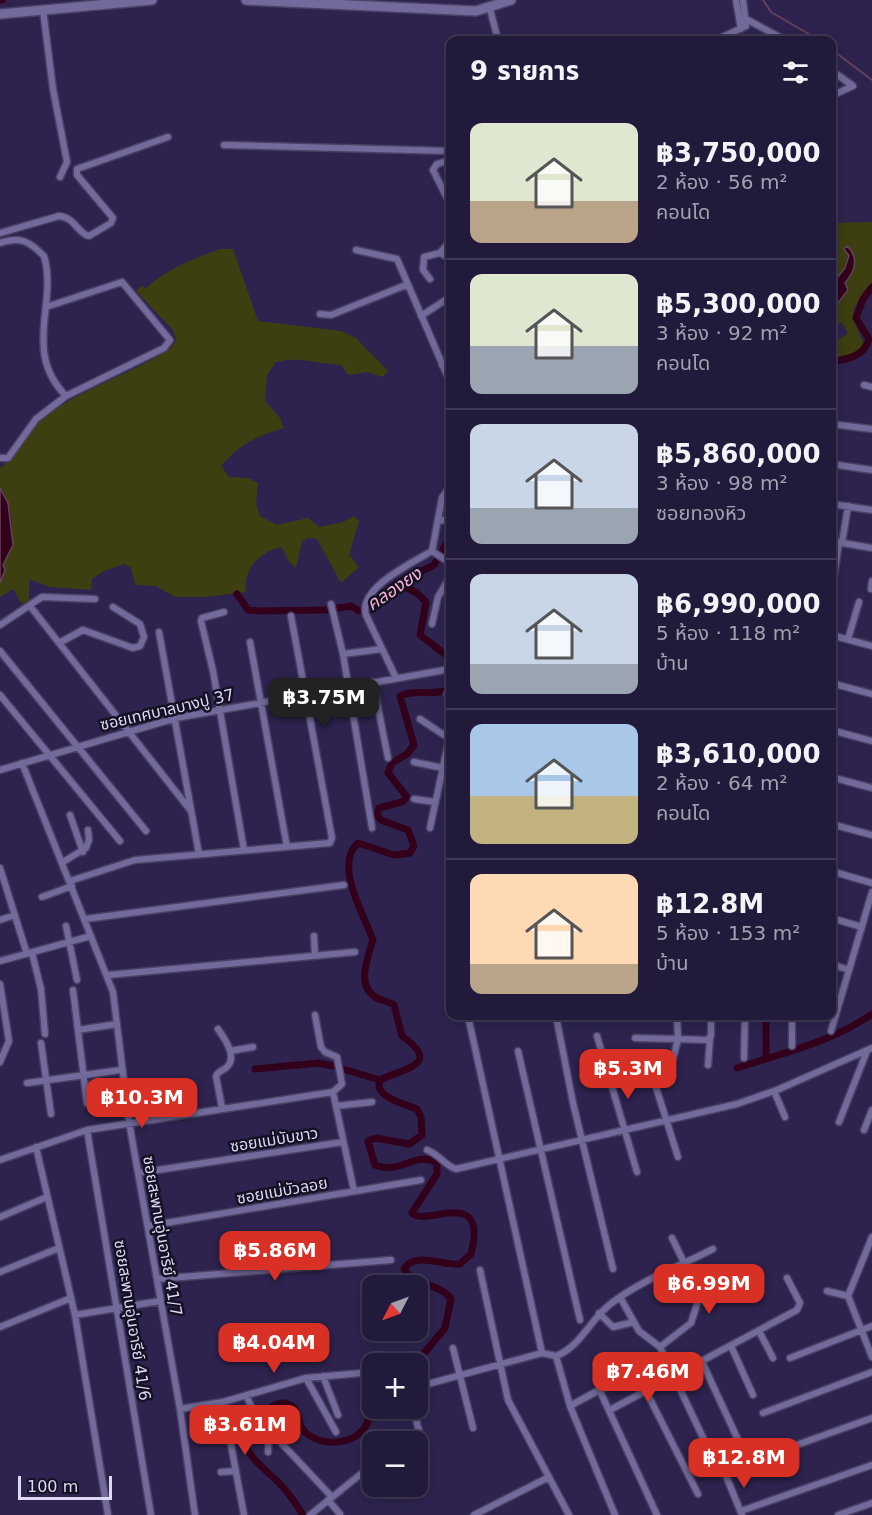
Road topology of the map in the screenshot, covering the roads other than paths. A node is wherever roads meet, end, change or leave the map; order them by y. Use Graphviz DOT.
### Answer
graph roads {
  1 [pos="152,0"];
  2 [pos="246,0"];
  3 [pos="511,0"];
  4 [pos="736,0"];
  5 [pos="743,0"];
  6 [pos="490,9"];
  7 [pos="43,10"];
  8 [pos="0,14"];
  9 [pos="746,19"];
  10 [pos="741,29"];
  11 [pos="497,36"];
  12 [pos="725,36"];
  13 [pos="777,36"];
  14 [pos="838,75"];
  15 [pos="836,94"];
  16 [pos="168,137"];
  17 [pos="224,145"];
  18 [pos="446,151"];
  19 [pos="446,161"];
  20 [pos="60,177"];
  21 [pos="446,196"];
  22 [pos="0,233"];
  23 [pos="0,243"];
  24 [pos="446,246"];
  25 [pos="356,250"];
  26 [pos="440,253"];
  27 [pos="446,257"];
  28 [pos="430,279"];
  29 [pos="406,285"];
  30 [pos="446,300"];
  31 [pos="46,307"];
  32 [pos="320,314"];
  33 [pos="422,316"];
  34 [pos="446,362"];
  35 [pos="442,365"];
  36 [pos="446,374"];
  37 [pos="864,385"];
  38 [pos="872,387"];
  39 [pos="66,396"];
  40 [pos="836,425"];
  41 [pos="872,429"];
  42 [pos="0,458"];
  43 [pos="836,465"];
  44 [pos="872,470"];
  45 [pos="446,492"];
  46 [pos="836,505"];
  47 [pos="848,506"];
  48 [pos="872,510"];
  49 [pos="446,520"];
  50 [pos="438,521"];
  51 [pos="837,542"];
  52 [pos="872,548"];
  53 [pos="436,554"];
  54 [pos="446,560"];
  55 [pos="872,581"];
  56 [pos="446,584"];
  57 [pos="871,589"];
  58 [pos="95,599"];
  59 [pos="859,602"];
  60 [pos="30,606"];
  61 [pos="113,607"];
  62 [pos="332,607"];
  63 [pos="224,612"];
  64 [pos="291,616"];
  65 [pos="432,624"];
  66 [pos="0,625"];
  67 [pos="159,632"];
  68 [pos="836,635"];
  69 [pos="848,639"];
  70 [pos="250,642"];
  71 [pos="59,643"];
  72 [pos="872,646"];
  73 [pos="382,649"];
  74 [pos="0,651"];
  75 [pos="343,654"];
  76 [pos="446,670"];
  77 [pos="396,678"];
  78 [pos="373,682"];
  79 [pos="836,684"];
  80 [pos="349,686"];
  81 [pos="872,694"];
  82 [pos="0,695"];
  83 [pos="305,695"];
  84 [pos="261,702"];
  85 [pos="218,709"];
  86 [pos="176,718"];
  87 [pos="420,719"];
  88 [pos="127,730"];
  89 [pos="836,731"];
  90 [pos="446,737"];
  91 [pos="872,741"];
  92 [pos="78,746"];
  93 [pos="446,751"];
  94 [pos="50,755"];
  95 [pos="388,758"];
  96 [pos="414,762"];
  97 [pos="22,763"];
  98 [pos="442,768"];
  99 [pos="0,770"];
  100 [pos="836,778"];
  101 [pos="872,788"];
  102 [pos="414,799"];
  103 [pos="435,802"];
  104 [pos="190,812"];
  105 [pos="70,815"];
  106 [pos="836,825"];
  107 [pos="372,828"];
  108 [pos="430,828"];
  109 [pos="88,830"];
  110 [pos="146,831"];
  111 [pos="872,836"];
  112 [pos="120,841"];
  113 [pos="287,847"];
  114 [pos="244,850"];
  115 [pos="83,852"];
  116 [pos="199,854"];
  117 [pos="63,862"];
  118 [pos="0,868"];
  119 [pos="836,872"];
  120 [pos="872,883"];
  121 [pos="71,884"];
  122 [pos="344,885"];
  123 [pos="872,892"];
  124 [pos="42,897"];
  125 [pos="15,915"];
  126 [pos="85,919"];
  127 [pos="836,919"];
  128 [pos="0,920"];
  129 [pos="66,926"];
  130 [pos="862,927"];
  131 [pos="91,936"];
  132 [pos="314,936"];
  133 [pos="69,943"];
  134 [pos="355,952"];
  135 [pos="30,953"];
  136 [pos="315,956"];
  137 [pos="0,961"];
  138 [pos="836,965"];
  139 [pos="849,969"];
  140 [pos="108,975"];
  141 [pos="77,980"];
  142 [pos="0,984"];
  143 [pos="73,990"];
  144 [pos="836,1014"];
  145 [pos="315,1015"];
  146 [pos="469,1020"];
  147 [pos="557,1020"];
  148 [pos="677,1020"];
  149 [pos="711,1020"];
  150 [pos="745,1020"];
  151 [pos="792,1020"];
  152 [pos="834,1020"];
  153 [pos="117,1024"];
  154 [pos="218,1029"];
  155 [pos="78,1030"];
  156 [pos="831,1031"];
  157 [pos="45,1034"];
  158 [pos="597,1036"];
  159 [pos="635,1038"];
  160 [pos="710,1038"];
  161 [pos="678,1039"];
  162 [pos="41,1043"];
  163 [pos="792,1046"];
  164 [pos="253,1047"];
  165 [pos="870,1049"];
  166 [pos="518,1050"];
  167 [pos="230,1051"];
  168 [pos="744,1058"];
  169 [pos="0,1062"];
  170 [pos="708,1065"];
  171 [pos="659,1068"];
  172 [pos="121,1070"];
  173 [pos="82,1075"];
  174 [pos="46,1080"];
  175 [pos="654,1081"];
  176 [pos="27,1083"];
  177 [pos="774,1091"];
  178 [pos="333,1092"];
  179 [pos="372,1102"];
  180 [pos="87,1103"];
  181 [pos="336,1106"];
  182 [pos="222,1108"];
  183 [pos="872,1110"];
  184 [pos="51,1114"];
  185 [pos="785,1117"];
  186 [pos="666,1121"];
  187 [pos="129,1122"];
  188 [pos="839,1122"];
  189 [pos="87,1130"];
  190 [pos="624,1130"];
  191 [pos="864,1130"];
  192 [pos="582,1139"];
  193 [pos="343,1142"];
  194 [pos="36,1147"];
  195 [pos="540,1149"];
  196 [pos="427,1150"];
  197 [pos="678,1157"];
  198 [pos="499,1158"];
  199 [pos="0,1159"];
  200 [pos="636,1172"];
  201 [pos="138,1173"];
  202 [pos="421,1180"];
  203 [pos="354,1191"];
  204 [pos="47,1197"];
  205 [pos="0,1216"];
  206 [pos="148,1226"];
  207 [pos="872,1237"];
  208 [pos="672,1238"];
  209 [pos="59,1248"];
  210 [pos="713,1249"];
  211 [pos="391,1260"];
  212 [pos="686,1263"];
  213 [pos="613,1269"];
  214 [pos="480,1270"];
  215 [pos="0,1272"];
  216 [pos="787,1278"];
  217 [pos="157,1279"];
  218 [pos="827,1291"];
  219 [pos="848,1296"];
  220 [pos="620,1297"];
  221 [pos="71,1298"];
  222 [pos="160,1301"];
  223 [pos="117,1308"];
  224 [pos="599,1313"];
  225 [pos="75,1315"];
  226 [pos="580,1320"];
  227 [pos="634,1322"];
  228 [pos="872,1326"];
  229 [pos="0,1327"];
  230 [pos="862,1330"];
  231 [pos="759,1331"];
  232 [pos="731,1346"];
  233 [pos="660,1347"];
  234 [pos="453,1348"];
  235 [pos="542,1353"];
  236 [pos="663,1355"];
  237 [pos="555,1356"];
  238 [pos="872,1357"];
  239 [pos="773,1358"];
  240 [pos="790,1358"];
  241 [pos="702,1362"];
  242 [pos="500,1364"];
  243 [pos="872,1372"];
  244 [pos="362,1373"];
  245 [pos="459,1374"];
  246 [pos="323,1376"];
  247 [pos="674,1376"];
  248 [pos="306,1378"];
  249 [pos="428,1384"];
  250 [pos="600,1390"];
  251 [pos="646,1391"];
  252 [pos="246,1395"];
  253 [pos="753,1395"];
  254 [pos="223,1402"];
  255 [pos="570,1406"];
  256 [pos="180,1410"];
  257 [pos="610,1410"];
  258 [pos="763,1413"];
  259 [pos="338,1415"];
  260 [pos="872,1418"];
  261 [pos="416,1419"];
  262 [pos="473,1428"];
  263 [pos="269,1430"];
  264 [pos="419,1430"];
  265 [pos="336,1432"];
  266 [pos="740,1444"];
  267 [pos="268,1452"];
  268 [pos="872,1465"];
  269 [pos="236,1471"];
  270 [pos="724,1471"];
  271 [pos="221,1472"];
  272 [pos="362,1473"];
  273 [pos="548,1478"];
  274 [pos="698,1494"];
  275 [pos="330,1498"];
  276 [pos="872,1503"];
  277 [pos="741,1513"];
  278 [pos="340,1514"];
  279 [pos="108,1515"];
  280 [pos="151,1515"];
  281 [pos="195,1515"];
  282 [pos="244,1515"];
  283 [pos="310,1515"];
  284 [pos="474,1515"];
  285 [pos="568,1515"];
  286 [pos="615,1515"];
  287 [pos="657,1515"];
  288 [pos="838,1515"];
  1 -- 7 [label="street"];
  2 -- 6 [label="street"];
  3 -- 6 [label="street"];
  4 -- 10 [label="street"];
  5 -- 9 [label="street"];
  6 -- 11 [label="street"];
  7 -- 8 [label="street"];
  7 -- 20 [label="street"];
  9 -- 10 [label="street"];
  9 -- 13 [label="street"];
  10 -- 12 [label="street"];
  14 -- 15 [label="street"];
  16 -- 22 [label="street"];
  17 -- 18 [label="street"];
  19 -- 21 [label="street"];
  23 -- 31 [label="street"];
  24 -- 26 [label="street"];
  25 -- 29 [label="street"];
  26 -- 27 [label="street"];
  26 -- 28 [label="street"];
  29 -- 32 [label="street"];
  29 -- 33 [label="street"];
  30 -- 33 [label="street"];
  31 -- 39 [label="street"];
  31 -- 39 [label="street"];
  33 -- 35 [label="street"];
  34 -- 35 [label="street"];
  35 -- 36 [label="street"];
  37 -- 38 [label="street"];
  39 -- 42 [label="street"];
  40 -- 41 [label="street"];
  43 -- 44 [label="street"];
  45 -- 50 [label="street"];
  46 -- 47 [label="street"];
  47 -- 48 [label="street"];
  47 -- 51 [label="street"];
  49 -- 50 [label="street"];
  50 -- 53 [label="street"];
  51 -- 52 [label="street"];
  53 -- 54 [label="street"];
  53 -- 73 [label="street"];
  55 -- 57 [label="street"];
  56 -- 65 [label="street"];
  58 -- 60 [label="street"];
  59 -- 69 [label="street"];
  60 -- 66 [label="street"];
  60 -- 71 [label="street"];
  61 -- 71 [label="street"];
  62 -- 75 [label="street"];
  63 -- 85 [label="street"];
  64 -- 83 [label="street"];
  67 -- 86 [label="street"];
  68 -- 69 [label="street"];
  69 -- 72 [label="street"];
  70 -- 84 [label="street"];
  71 -- 88 [label="street"];
  73 -- 75 [label="street"];
  73 -- 77 [label="street"];
  74 -- 92 [label="street"];
  75 -- 80 [label="street"];
  76 -- 77 [label="street, ซอยเทศบาลบางปู 37"];
  77 -- 78 [label="street, ซอยเทศบาลบางปู 37"];
  78 -- 80 [label="street, ซอยเทศบาลบางปู 37"];
  78 -- 95 [label="street"];
  79 -- 81 [label="street"];
  80 -- 83 [label="street, ซอยเทศบาลบางปู 37"];
  80 -- 107 [label="street"];
  82 -- 94 [label="street"];
  83 -- 84 [label="street, ซอยเทศบาลบางปู 37"];
  83 -- 113 [label="street"];
  84 -- 85 [label="street, ซอยเทศบาลบางปู 37"];
  84 -- 113 [label="street"];
  85 -- 86 [label="street, ซอยเทศบาลบางปู 37"];
  85 -- 114 [label="street"];
  86 -- 88 [label="street, ซอยเทศบาลบางปู 37"];
  86 -- 104 [label="street"];
  87 -- 90 [label="street"];
  88 -- 92 [label="street, ซอยเทศบาลบางปู 37"];
  88 -- 104 [label="street"];
  89 -- 91 [label="street"];
  92 -- 94 [label="street, ซอยเทศบาลบางปู 37"];
  92 -- 110 [label="street"];
  93 -- 98 [label="street"];
  94 -- 97 [label="street, ซอยเทศบาลบางปู 37"];
  94 -- 112 [label="street"];
  96 -- 98 [label="street"];
  97 -- 99 [label="street, ซอยเทศบาลบางปู 37"];
  97 -- 117 [label="street, ซอยสะพานอุ่นอารีย์ 41/7"];
  98 -- 103 [label="street"];
  100 -- 101 [label="street"];
  102 -- 103 [label="street"];
  103 -- 108 [label="street"];
  104 -- 116 [label="street"];
  105 -- 115 [label="street"];
  106 -- 111 [label="street"];
  109 -- 115 [label="street"];
  113 -- 114 [label="street"];
  114 -- 116 [label="street"];
  115 -- 117 [label="street"];
  116 -- 121 [label="street"];
  117 -- 121 [label="street, ซอยสะพานอุ่นอารีย์ 41/7"];
  118 -- 125 [label="street"];
  119 -- 120 [label="street"];
  121 -- 124 [label="street"];
  121 -- 126 [label="street, ซอยสะพานอุ่นอารีย์ 41/7"];
  122 -- 126 [label="street"];
  123 -- 130 [label="street"];
  125 -- 128 [label="street"];
  125 -- 135 [label="street"];
  126 -- 131 [label="street, ซอยสะพานอุ่นอารีย์ 41/7"];
  127 -- 130 [label="street"];
  129 -- 133 [label="street"];
  130 -- 139 [label="street"];
  131 -- 133 [label="street"];
  131 -- 140 [label="street, ซอยสะพานอุ่นอารีย์ 41/7"];
  132 -- 136 [label="street"];
  133 -- 135 [label="street"];
  133 -- 141 [label="street"];
  134 -- 136 [label="street"];
  135 -- 137 [label="street"];
  135 -- 157 [label="street"];
  136 -- 140 [label="street"];
  138 -- 139 [label="street"];
  139 -- 144 [label="street"];
  140 -- 153 [label="street, ซอยสะพานอุ่นอารีย์ 41/7"];
  142 -- 169 [label="street"];
  143 -- 155 [label="street"];
  145 -- 178 [label="street"];
  146 -- 198 [label="street"];
  147 -- 192 [label="street"];
  148 -- 161 [label="street"];
  149 -- 160 [label="street"];
  150 -- 168 [label="street"];
  151 -- 163 [label="street"];
  152 -- 156 [label="street"];
  153 -- 155 [label="street"];
  153 -- 172 [label="street, ซอยสะพานอุ่นอารีย์ 41/7"];
  154 -- 167 [label="street"];
  155 -- 173 [label="street"];
  158 -- 190 [label="street"];
  159 -- 161 [label="street"];
  160 -- 161 [label="street"];
  160 -- 170 [label="street"];
  161 -- 171 [label="street"];
  162 -- 174 [label="street"];
  164 -- 167 [label="street"];
  165 -- 177 [label="street"];
  165 -- 188 [label="street"];
  166 -- 195 [label="street"];
  167 -- 182 [label="street"];
  172 -- 173 [label="street"];
  172 -- 187 [label="street, ซอยสะพานอุ่นอารีย์ 41/7"];
  173 -- 174 [label="street"];
  173 -- 180 [label="street"];
  174 -- 176 [label="street"];
  174 -- 184 [label="street"];
  175 -- 186 [label="street"];
  177 -- 185 [label="street"];
  177 -- 186 [label="street"];
  178 -- 181 [label="street"];
  178 -- 182 [label="street"];
  179 -- 181 [label="street"];
  181 -- 193 [label="street"];
  182 -- 187 [label="street"];
  183 -- 191 [label="street"];
  186 -- 190 [label="street"];
  186 -- 197 [label="street"];
  187 -- 189 [label="street"];
  187 -- 201 [label="street, ซอยสะพานอุ่นอารีย์ 41/7"];
  189 -- 194 [label="street"];
  189 -- 223 [label="street, ซอยสะพานอุ่นอารีย์ 41/6"];
  190 -- 192 [label="street"];
  190 -- 200 [label="street"];
  192 -- 195 [label="street"];
  192 -- 213 [label="street"];
  193 -- 201 [label="street, ซอยแม่บับขาว"];
  193 -- 203 [label="street"];
  194 -- 199 [label="street"];
  194 -- 204 [label="street"];
  195 -- 198 [label="street"];
  195 -- 226 [label="street"];
  196 -- 198 [label="street"];
  198 -- 235 [label="street"];
  201 -- 206 [label="street, ซอยสะพานอุ่นอารีย์ 41/7"];
  202 -- 203 [label="street, ซอยแม่บัวลอย"];
  203 -- 206 [label="street, ซอยแม่บัวลอย"];
  204 -- 205 [label="street"];
  204 -- 209 [label="street"];
  206 -- 217 [label="street, ซอยสะพานอุ่นอารีย์ 41/7"];
  207 -- 219 [label="street"];
  208 -- 212 [label="street"];
  209 -- 215 [label="street"];
  209 -- 221 [label="street"];
  210 -- 212 [label="street"];
  211 -- 217 [label="street"];
  212 -- 220 [label="street"];
  212 -- 233 [label="street"];
  214 -- 242 [label="street"];
  216 -- 231 [label="street"];
  217 -- 222 [label="street, ซอยสะพานอุ่นอารีย์ 41/7"];
  218 -- 219 [label="street"];
  219 -- 230 [label="street"];
  220 -- 224 [label="street"];
  220 -- 227 [label="street"];
  221 -- 225 [label="street"];
  221 -- 229 [label="street"];
  222 -- 223 [label="street"];
  222 -- 256 [label="street, ซอยสะพานอุ่นอารีย์ 41/7"];
  223 -- 225 [label="street"];
  223 -- 280 [label="street, ซอยสะพานอุ่นอารีย์ 41/6"];
  224 -- 227 [label="street"];
  224 -- 237 [label="street"];
  225 -- 279 [label="street"];
  227 -- 233 [label="street"];
  228 -- 230 [label="street"];
  230 -- 238 [label="street"];
  230 -- 240 [label="street"];
  231 -- 232 [label="street"];
  231 -- 239 [label="street"];
  232 -- 241 [label="street"];
  232 -- 253 [label="street"];
  233 -- 236 [label="street"];
  234 -- 245 [label="street"];
  235 -- 237 [label="street"];
  235 -- 242 [label="street"];
  236 -- 247 [label="street"];
  236 -- 250 [label="street"];
  237 -- 255 [label="street"];
  241 -- 247 [label="street"];
  241 -- 266 [label="street"];
  242 -- 245 [label="street"];
  242 -- 273 [label="street"];
  243 -- 258 [label="street"];
  244 -- 246 [label="street"];
  245 -- 249 [label="street"];
  245 -- 262 [label="street"];
  246 -- 248 [label="street"];
  246 -- 259 [label="street"];
  247 -- 251 [label="street"];
  247 -- 270 [label="street"];
  248 -- 252 [label="street"];
  248 -- 265 [label="street"];
  250 -- 255 [label="street"];
  250 -- 257 [label="street"];
  251 -- 257 [label="street"];
  251 -- 274 [label="street"];
  252 -- 254 [label="street"];
  252 -- 263 [label="street"];
  254 -- 256 [label="street"];
  254 -- 269 [label="street"];
  255 -- 286 [label="street"];
  256 -- 281 [label="street, ซอยสะพานอุ่นอารีย์ 41/7"];
  257 -- 287 [label="street"];
  260 -- 270 [label="street"];
  261 -- 264 [label="street"];
  263 -- 267 [label="street"];
  263 -- 275 [label="street"];
  268 -- 277 [label="street"];
  269 -- 271 [label="street"];
  269 -- 282 [label="street"];
  270 -- 277 [label="street"];
  272 -- 275 [label="street"];
  273 -- 284 [label="street"];
  273 -- 285 [label="street"];
  275 -- 278 [label="street"];
  275 -- 283 [label="street"];
  276 -- 288 [label="street"];
}
